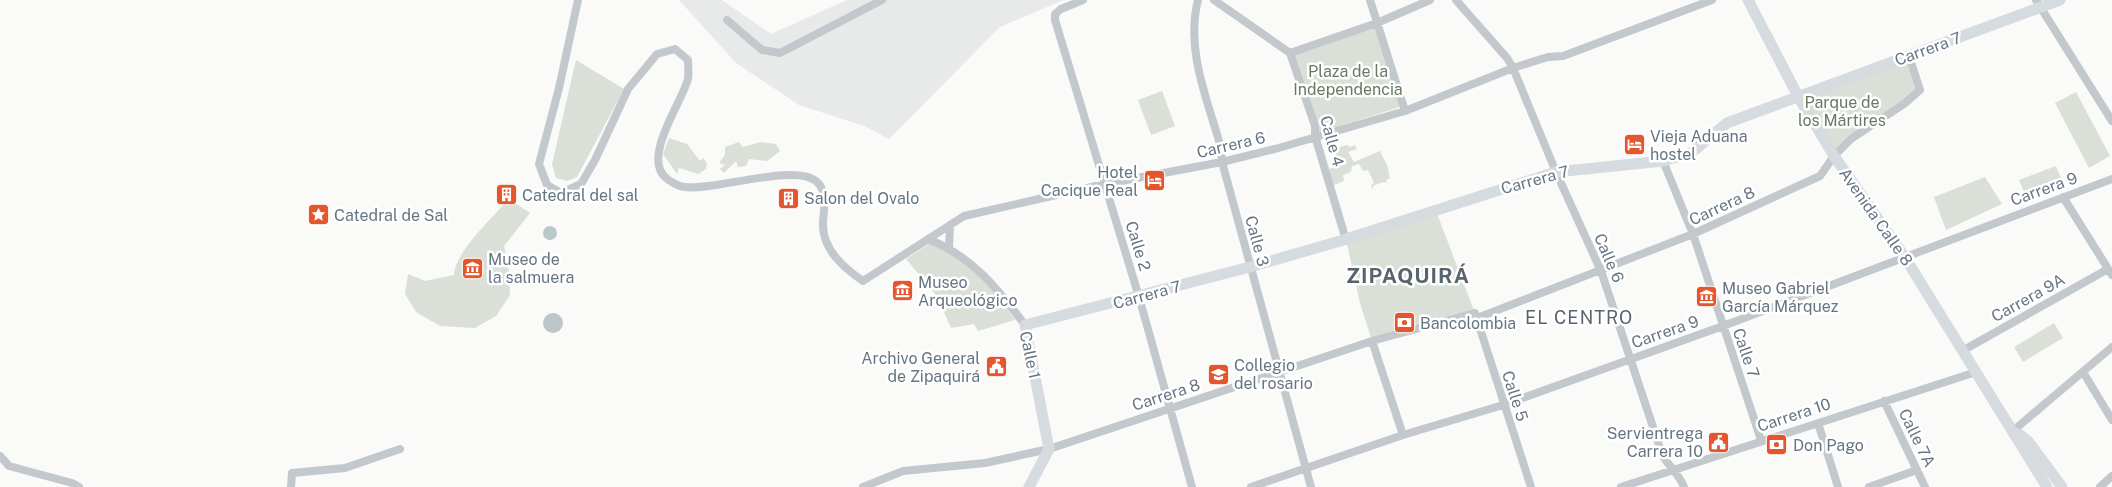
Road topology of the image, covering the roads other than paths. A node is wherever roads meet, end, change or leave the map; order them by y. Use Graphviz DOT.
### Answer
graph roads {
  1 [pos="578,0"];
  2 [pos="882,0"];
  3 [pos="1083,0"];
  4 [pos="1198,0"];
  5 [pos="1214,0"];
  6 [pos="1370,0"];
  7 [pos="1430,0"];
  8 [pos="1456,0"];
  9 [pos="1712,0"];
  10 [pos="1748,0"];
  11 [pos="2060,0"];
  12 [pos="2038,4"];
  13 [pos="727,20"];
  14 [pos="1378,23"];
  15 [pos="1290,53"];
  16 [pos="1909,56"];
  17 [pos="1513,68"];
  18 [pos="1799,98"];
  19 [pos="1405,111"];
  20 [pos="2112,121"];
  21 [pos="1314,136"];
  22 [pos="1834,156"];
  23 [pos="1664,161"];
  24 [pos="1222,162"];
  25 [pos="1556,172"];
  26 [pos="2112,179"];
  27 [pos="1105,184"];
  28 [pos="2063,197"];
  29 [pos="950,225"];
  30 [pos="1693,234"];
  31 [pos="928,239"];
  32 [pos="1346,240"];
  33 [pos="949,248"];
  34 [pos="1904,256"];
  35 [pos="1250,267"];
  36 [pos="1601,271"];
  37 [pos="2110,272"];
  38 [pos="1139,297"];
  39 [pos="1476,315"];
  40 [pos="1025,325"];
  41 [pos="1723,326"];
  42 [pos="1372,341"];
  43 [pos="2112,347"];
  44 [pos="1962,350"];
  45 [pos="1631,358"];
  46 [pos="1976,372"];
  47 [pos="2083,372"];
  48 [pos="1278,374"];
  49 [pos="1884,401"];
  50 [pos="1503,405"];
  51 [pos="1171,408"];
  52 [pos="2112,420"];
  53 [pos="1818,423"];
  54 [pos="2014,430"];
  55 [pos="1403,435"];
  56 [pos="1761,440"];
  57 [pos="400,449"];
  58 [pos="1049,449"];
  59 [pos="0,456"];
  60 [pos="1306,469"];
  61 [pos="1917,470"];
  62 [pos="1675,471"];
  63 [pos="2112,476"];
  64 [pos="79,487"];
  65 [pos="291,487"];
  66 [pos="864,487"];
  67 [pos="1029,487"];
  68 [pos="1192,487"];
  69 [pos="1251,487"];
  70 [pos="1311,487"];
  71 [pos="1531,487"];
  72 [pos="1621,487"];
  73 [pos="1684,487"];
  74 [pos="1838,487"];
  75 [pos="1869,487"];
  76 [pos="1925,487"];
  77 [pos="2047,487"];
  78 [pos="2062,487"];
  79 [pos="2100,487"];
  1 -- 31 [label="street, Carrera 6"];
  2 -- 13 [label="street"];
  3 -- 27 [label="street, Calle 2"];
  4 -- 24 [label="street, Calle 3"];
  5 -- 15 [label="street"];
  6 -- 14 [label="street"];
  7 -- 14 [label="street"];
  8 -- 17 [label="street, Calle 6"];
  9 -- 17 [label="street"];
  10 -- 18 [label="street, Avenida Calle 8"];
  11 -- 12 [label="street, Carrera 7"];
  12 -- 16 [label="street, Carrera 7"];
  12 -- 20 [label="street"];
  14 -- 15 [label="street"];
  14 -- 19 [label="street"];
  15 -- 21 [label="street, Calle 4"];
  16 -- 18 [label="street, Carrera 7"];
  16 -- 22 [label="street, Carrera 8"];
  17 -- 19 [label="street, Carrera 6"];
  17 -- 25 [label="street, Calle 6"];
  18 -- 22 [label="street, Avenida Calle 8"];
  18 -- 23 [label="street, Carrera 7"];
  19 -- 21 [label="street, Carrera 6"];
  21 -- 24 [label="street, Carrera 6"];
  21 -- 32 [label="street, Calle 4"];
  22 -- 30 [label="street, Carrera 8"];
  22 -- 34 [label="street, Avenida Calle 8"];
  23 -- 25 [label="street, Carrera 7"];
  23 -- 30 [label="street, Calle 7"];
  24 -- 27 [label="street, Carrera 6"];
  24 -- 35 [label="street, Calle 3"];
  25 -- 32 [label="street, Carrera 7"];
  25 -- 36 [label="street, Calle 6"];
  26 -- 28 [label="street, Carrera 9"];
  27 -- 29 [label="street, Carrera 6"];
  27 -- 38 [label="street, Calle 2"];
  28 -- 34 [label="street, Carrera 9"];
  28 -- 37 [label="street"];
  29 -- 31 [label="street, Carrera 6"];
  29 -- 33 [label="street"];
  30 -- 36 [label="street, Carrera 8"];
  30 -- 41 [label="street, Calle 7"];
  31 -- 33 [label="street, Calle 1"];
  32 -- 35 [label="street, Carrera 7"];
  33 -- 40 [label="street, Calle 1"];
  34 -- 41 [label="street, Carrera 9"];
  34 -- 44 [label="street, Avenida Calle 8"];
  35 -- 38 [label="street, Carrera 7"];
  35 -- 48 [label="street, Calle 3"];
  36 -- 39 [label="street, Carrera 8"];
  36 -- 45 [label="street, Calle 6"];
  37 -- 44 [label="street, Carrera 9A"];
  38 -- 40 [label="street, Carrera 7"];
  38 -- 51 [label="street, Calle 2"];
  39 -- 42 [label="street, Carrera 8"];
  39 -- 50 [label="street, Calle 5"];
  40 -- 58 [label="street, Calle 1"];
  41 -- 45 [label="street, Carrera 9"];
  41 -- 56 [label="street, Calle 7"];
  42 -- 48 [label="street, Carrera 8"];
  42 -- 55 [label="street"];
  43 -- 47 [label="street"];
  44 -- 46 [label="street, Avenida Calle 8"];
  45 -- 50 [label="street, Carrera 9"];
  45 -- 62 [label="street, Calle 6"];
  46 -- 49 [label="street, Carrera 10"];
  46 -- 54 [label="street, Avenida Calle 8"];
  47 -- 52 [label="street"];
  47 -- 54 [label="street"];
  48 -- 51 [label="street, Carrera 8"];
  48 -- 60 [label="street, Calle 3"];
  49 -- 53 [label="street, Carrera 10"];
  49 -- 61 [label="street, Calle 7A"];
  50 -- 55 [label="street, Carrera 9"];
  50 -- 71 [label="street, Calle 5"];
  51 -- 58 [label="street, Carrera 8"];
  51 -- 68 [label="street, Calle 2"];
  53 -- 56 [label="street, Carrera 10"];
  53 -- 74 [label="street"];
  54 -- 77 [label="street, Avenida Calle 8"];
  54 -- 78 [label="street, Avenida Calle 8"];
  55 -- 60 [label="street, Carrera 9"];
  56 -- 62 [label="street, Carrera 10"];
  57 -- 65 [label="street"];
  58 -- 66 [label="street, Carrera 8"];
  58 -- 67 [label="street"];
  59 -- 64 [label="street"];
  60 -- 69 [label="street, Carrera 9"];
  60 -- 70 [label="street, Calle 3"];
  61 -- 75 [label="street"];
  61 -- 76 [label="street, Calle 7A"];
  62 -- 72 [label="street, Carrera 10"];
  62 -- 73 [label="street, Calle 6"];
  63 -- 79 [label="street"];
}
